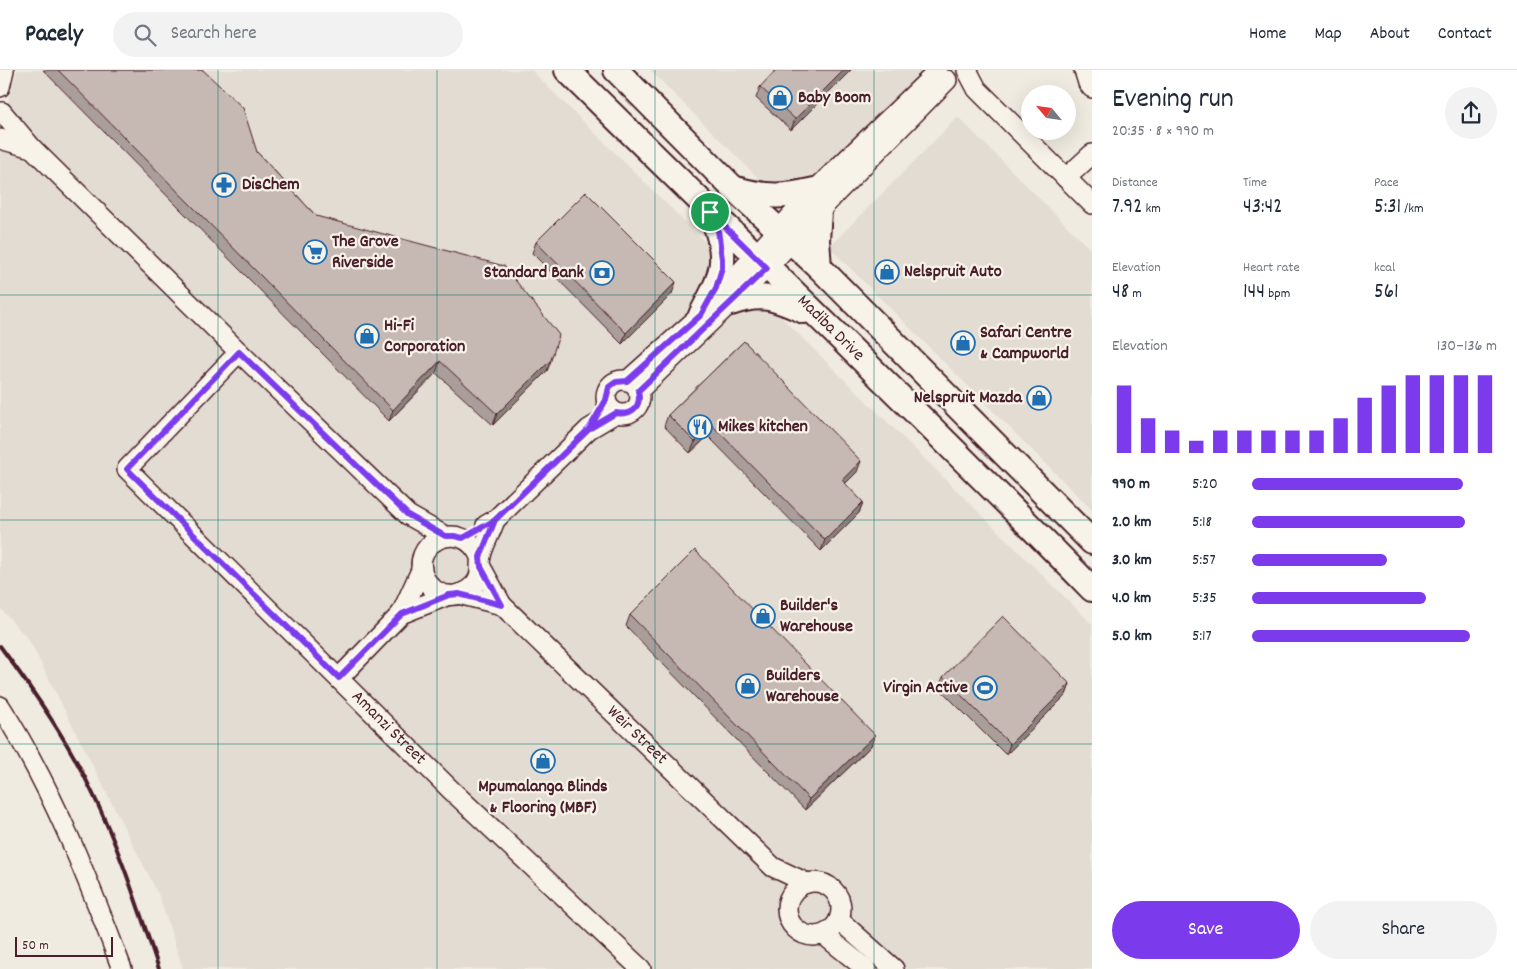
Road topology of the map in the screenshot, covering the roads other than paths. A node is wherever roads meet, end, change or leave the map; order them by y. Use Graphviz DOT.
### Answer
graph roads {
  1 [pos="4,70"];
  2 [pos="567,70"];
  3 [pos="616,70"];
  4 [pos="1084,70"];
  5 [pos="951,74"];
  6 [pos="0,87"];
  7 [pos="1092,88"];
  8 [pos="1,111"];
  9 [pos="0,139"];
  10 [pos="32,148"];
  11 [pos="1092,154"];
  12 [pos="1066,178"];
  13 [pos="734,189"];
  14 [pos="817,200"];
  15 [pos="1092,204"];
  16 [pos="710,212"];
  17 [pos="785,235"];
  18 [pos="761,262"];
  19 [pos="819,267"];
  20 [pos="731,303"];
  21 [pos="701,315"];
  22 [pos="817,317"];
  23 [pos="239,352"];
  24 [pos="633,386"];
  25 [pos="611,406"];
  26 [pos="408,515"];
  27 [pos="495,520"];
  28 [pos="454,537"];
  29 [pos="1092,542"];
  30 [pos="423,560"];
  31 [pos="481,562"];
  32 [pos="1092,589"];
  33 [pos="454,595"];
  34 [pos="502,605"];
  35 [pos="402,614"];
  36 [pos="339,678"];
  37 [pos="0,706"];
  38 [pos="772,867"];
  39 [pos="807,883"];
  40 [pos="787,902"];
  41 [pos="839,920"];
  42 [pos="824,935"];
  43 [pos="122,969"];
  44 [pos="641,969"];
  45 [pos="866,969"];
  46 [pos="894,969"];
  1 -- 6 [label="street"];
  2 -- 16 [label="main road, Madiba Drive"];
  3 -- 13 [label="main road, Madiba Drive"];
  4 -- 7 [label="street"];
  5 -- 12 [label="street"];
  5 -- 14 [label="street"];
  8 -- 10 [label="street"];
  9 -- 10 [label="street"];
  10 -- 23 [label="street"];
  11 -- 12 [label="street"];
  12 -- 15 [label="street"];
  13 -- 14 [label="main road"];
  13 -- 17 [label="main road, Madiba Drive"];
  14 -- 17 [label="street"];
  14 -- 19 [label="main road"];
  16 -- 18 [label="main road, Madiba Drive"];
  16 -- 21 [label="main road"];
  17 -- 18 [label="street"];
  17 -- 19 [label="main road, Madiba Drive"];
  18 -- 20 [label="street"];
  18 -- 21 [label="street"];
  18 -- 22 [label="main road, Madiba Drive"];
  19 -- 29 [label="main road, Madiba Drive"];
  20 -- 22 [label="main road"];
  20 -- 24 [label="street"];
  21 -- 24 [label="street"];
  22 -- 32 [label="main road, Madiba Drive"];
  23 -- 26 [label="street"];
  23 -- 36 [label="street, Amanzi Street"];
  24 -- 25 [label="street"];
  24 -- 25 [label="street"];
  25 -- 27 [label="street"];
  26 -- 28 [label="street"];
  26 -- 30 [label="street"];
  27 -- 28 [label="street"];
  27 -- 31 [label="street"];
  28 -- 30 [label="street"];
  28 -- 31 [label="street"];
  30 -- 33 [label="street"];
  30 -- 35 [label="street"];
  31 -- 33 [label="street"];
  31 -- 34 [label="street"];
  33 -- 34 [label="street"];
  33 -- 35 [label="street"];
  34 -- 38 [label="street, Weir Street"];
  35 -- 36 [label="street"];
  36 -- 44 [label="street, Amanzi Street"];
  37 -- 43 [label="street"];
  38 -- 39 [label="street"];
  38 -- 40 [label="street"];
  39 -- 40 [label="street"];
  39 -- 41 [label="street"];
  40 -- 42 [label="street"];
  41 -- 42 [label="street"];
  41 -- 46 [label="street"];
  42 -- 45 [label="street"];
}
